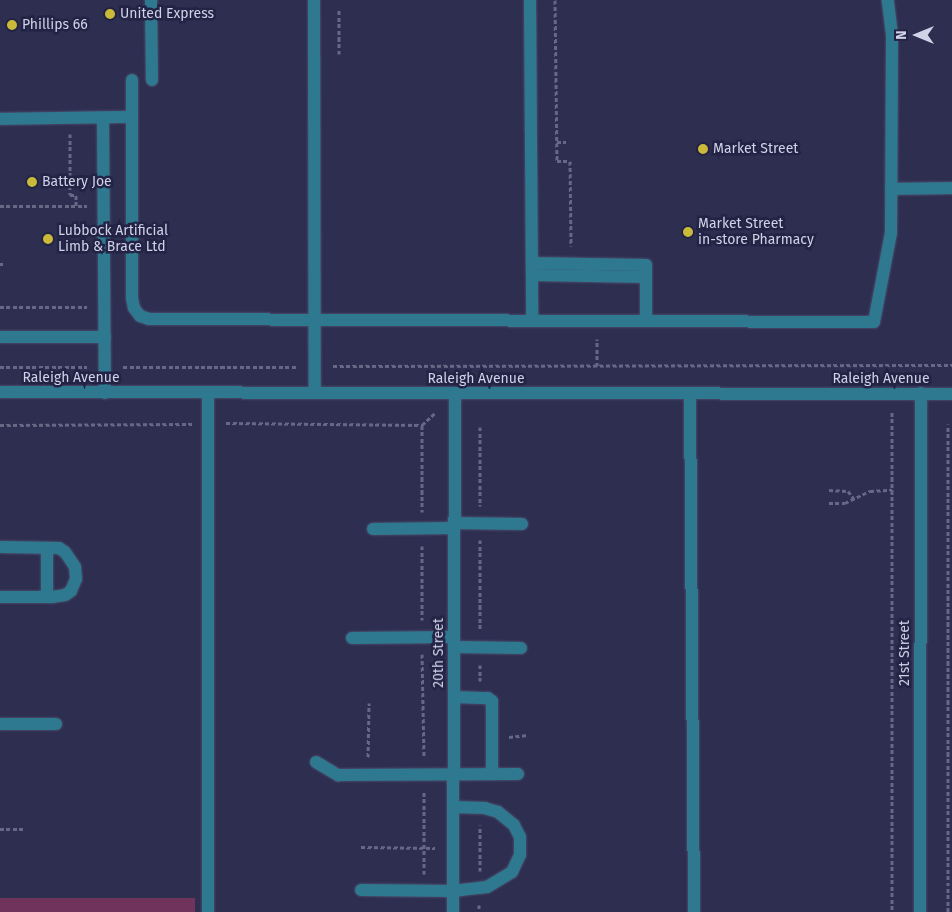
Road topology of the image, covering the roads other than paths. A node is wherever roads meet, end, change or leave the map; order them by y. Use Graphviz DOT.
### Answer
graph roads {
  1 [pos="151,0"];
  2 [pos="314,0"];
  3 [pos="530,0"];
  4 [pos="888,0"];
  5 [pos="132,80"];
  6 [pos="152,80"];
  7 [pos="132,117"];
  8 [pos="103,118"];
  9 [pos="0,119"];
  10 [pos="952,188"];
  11 [pos="891,189"];
  12 [pos="532,269"];
  13 [pos="315,319"];
  14 [pos="532,320"];
  15 [pos="646,321"];
  16 [pos="0,337"];
  17 [pos="105,337"];
  18 [pos="0,392"];
  19 [pos="105,393"];
  20 [pos="208,393"];
  21 [pos="315,393"];
  22 [pos="690,393"];
  23 [pos="921,393"];
  24 [pos="455,394"];
  25 [pos="952,394"];
  26 [pos="522,524"];
  27 [pos="454,526"];
  28 [pos="373,529"];
  29 [pos="0,547"];
  30 [pos="47,548"];
  31 [pos="0,597"];
  32 [pos="47,597"];
  33 [pos="352,638"];
  34 [pos="454,642"];
  35 [pos="521,648"];
  36 [pos="454,697"];
  37 [pos="0,724"];
  38 [pos="56,724"];
  39 [pos="316,762"];
  40 [pos="492,774"];
  41 [pos="518,774"];
  42 [pos="454,775"];
  43 [pos="453,807"];
  44 [pos="361,890"];
  45 [pos="453,891"];
  46 [pos="208,912"];
  47 [pos="453,912"];
  48 [pos="694,912"];
  49 [pos="920,912"];
  1 -- 6 [label="street"];
  2 -- 13 [label="street"];
  3 -- 12 [label="street"];
  4 -- 11 [label="street"];
  5 -- 7 [label="street"];
  7 -- 8 [label="street"];
  7 -- 13 [label="street"];
  8 -- 9 [label="street"];
  8 -- 17 [label="street"];
  10 -- 11 [label="street"];
  11 -- 15 [label="street"];
  12 -- 14 [label="street"];
  12 -- 15 [label="street"];
  13 -- 14 [label="street"];
  13 -- 21 [label="street"];
  14 -- 15 [label="street"];
  16 -- 17 [label="street"];
  17 -- 19 [label="street"];
  18 -- 19 [label="street, Raleigh Avenue"];
  19 -- 20 [label="street, Raleigh Avenue"];
  20 -- 21 [label="street, Raleigh Avenue"];
  20 -- 46 [label="street"];
  21 -- 24 [label="street, Raleigh Avenue"];
  22 -- 23 [label="street, Raleigh Avenue"];
  22 -- 24 [label="street, Raleigh Avenue"];
  22 -- 48 [label="street"];
  23 -- 25 [label="street, Raleigh Avenue"];
  23 -- 49 [label="street, 21st Street"];
  24 -- 27 [label="street, 20th Street"];
  26 -- 27 [label="street"];
  27 -- 28 [label="street"];
  27 -- 34 [label="street, 20th Street"];
  29 -- 30 [label="street"];
  30 -- 32 [label="street"];
  30 -- 32 [label="street"];
  31 -- 32 [label="street"];
  33 -- 34 [label="street"];
  34 -- 35 [label="street"];
  34 -- 36 [label="street, 20th Street"];
  36 -- 40 [label="street"];
  36 -- 42 [label="street, 20th Street"];
  37 -- 38 [label="street"];
  39 -- 42 [label="street"];
  40 -- 41 [label="street"];
  40 -- 42 [label="street"];
  42 -- 43 [label="street, 20th Street"];
  43 -- 45 [label="street, 20th Street"];
  43 -- 45 [label="street"];
  44 -- 45 [label="street"];
  45 -- 47 [label="street, 20th Street"];
}
